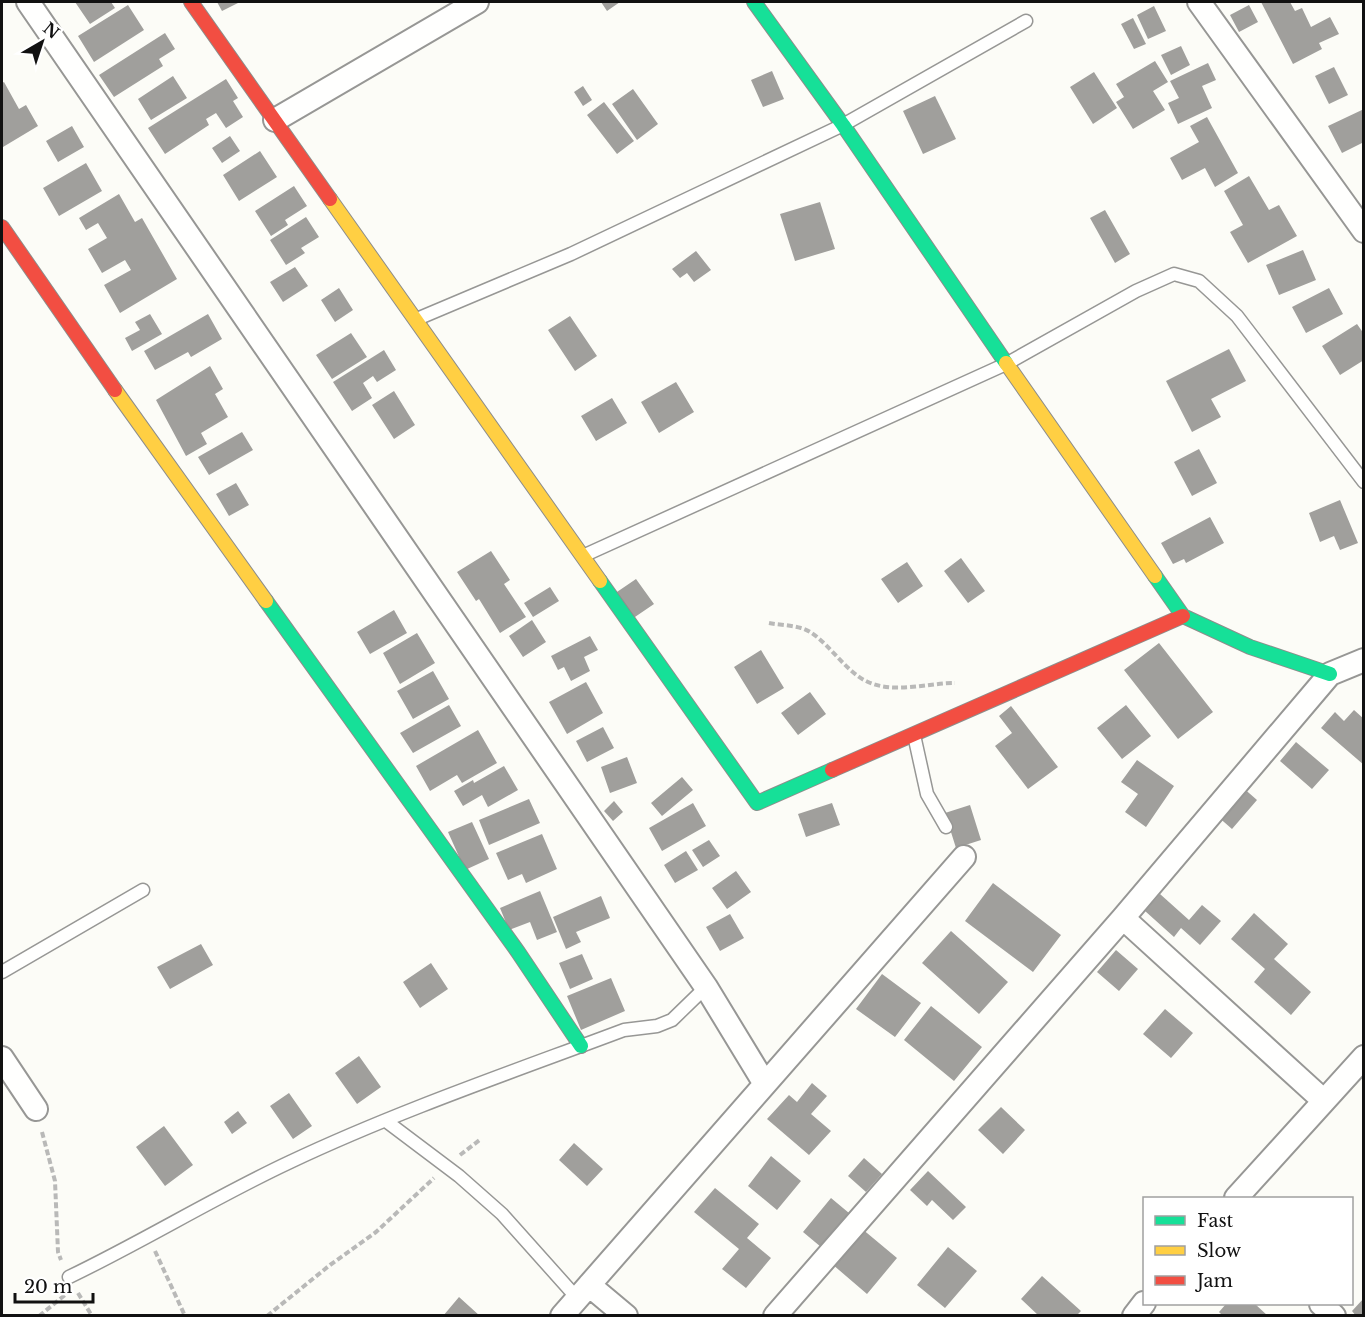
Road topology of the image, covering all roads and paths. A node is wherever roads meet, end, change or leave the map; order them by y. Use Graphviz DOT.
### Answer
graph roads {
  1 [pos="28,2"];
  2 [pos="191,2"];
  3 [pos="477,2"];
  4 [pos="754,2"];
  5 [pos="1199,2"];
  6 [pos="1026,21"];
  7 [pos="275,120"];
  8 [pos="843,125"];
  9 [pos="2,227"];
  10 [pos="1364,231"];
  11 [pos="416,319"];
  12 [pos="1006,364"];
  13 [pos="1364,482"];
  14 [pos="581,557"];
  15 [pos="1183,616"];
  16 [pos="769,623"];
  17 [pos="1364,660"];
  18 [pos="1330,674"];
  19 [pos="956,683"];
  20 [pos="914,734"];
  21 [pos="946,827"];
  22 [pos="964,857"];
  23 [pos="143,890"];
  24 [pos="1123,918"];
  25 [pos="2,972"];
  26 [pos="706,987"];
  27 [pos="581,1046"];
  28 [pos="1364,1057"];
  29 [pos="2,1058"];
  30 [pos="765,1084"];
  31 [pos="1324,1101"];
  32 [pos="36,1109"];
  33 [pos="386,1120"];
  34 [pos="481,1139"];
  35 [pos="446,1167"];
  36 [pos="1237,1197"];
  37 [pos="148,1237"];
  38 [pos="72,1282"];
  39 [pos="583,1292"];
  40 [pos="1322,1305"];
  41 [pos="39,1316"];
  42 [pos="92,1316"];
  43 [pos="185,1316"];
  44 [pos="267,1316"];
  45 [pos="562,1316"];
  46 [pos="626,1316"];
  47 [pos="775,1316"];
  48 [pos="1334,1316"];
  1 -- 26 [label="street"];
  2 -- 7 [label="street"];
  3 -- 7 [label="street"];
  4 -- 8 [label="street"];
  5 -- 10 [label="street"];
  6 -- 8 [label="lane"];
  7 -- 11 [label="street"];
  8 -- 11 [label="lane"];
  8 -- 12 [label="street"];
  9 -- 27 [label="street"];
  11 -- 14 [label="street"];
  12 -- 13 [label="lane"];
  12 -- 14 [label="lane"];
  12 -- 15 [label="street"];
  14 -- 20 [label="street"];
  15 -- 18 [label="street"];
  15 -- 20 [label="street"];
  16 -- 19 [label="path"];
  17 -- 18 [label="street"];
  18 -- 24 [label="street"];
  20 -- 21 [label="lane"];
  22 -- 30 [label="street"];
  23 -- 25 [label="lane"];
  24 -- 31 [label="street"];
  24 -- 47 [label="street"];
  26 -- 27 [label="lane"];
  26 -- 30 [label="street"];
  27 -- 33 [label="lane"];
  28 -- 31 [label="street"];
  29 -- 32 [label="street"];
  30 -- 39 [label="street"];
  31 -- 36 [label="street"];
  32 -- 38 [label="path"];
  33 -- 35 [label="lane"];
  33 -- 37 [label="lane"];
  34 -- 35 [label="path"];
  35 -- 39 [label="lane"];
  35 -- 44 [label="path"];
  37 -- 38 [label="lane"];
  37 -- 43 [label="path"];
  38 -- 41 [label="path"];
  38 -- 42 [label="path"];
  39 -- 45 [label="street"];
  39 -- 46 [label="street"];
  40 -- 48 [label="street"];
}
